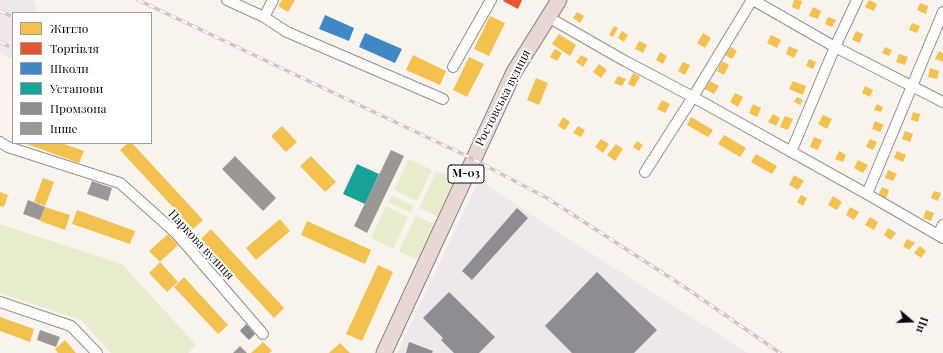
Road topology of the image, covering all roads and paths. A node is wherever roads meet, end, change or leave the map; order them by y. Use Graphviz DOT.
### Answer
graph roads {
  1 [pos="227,0"];
  2 [pos="273,0"];
  3 [pos="491,0"];
  4 [pos="559,0"];
  5 [pos="752,0"];
  6 [pos="857,0"];
  7 [pos="943,12"];
  8 [pos="548,16"];
  9 [pos="264,17"];
  10 [pos="835,47"];
  11 [pos="453,67"];
  12 [pos="912,86"];
  13 [pos="693,97"];
  14 [pos="443,99"];
  15 [pos="943,102"];
  16 [pos="0,142"];
  17 [pos="791,152"];
  18 [pos="645,172"];
  19 [pos="867,194"];
  20 [pos="943,225"];
  21 [pos="941,236"];
  22 [pos="0,302"];
  23 [pos="263,334"];
  24 [pos="97,353"];
  25 [pos="384,353"];
  1 -- 9 [label="street"];
  2 -- 9 [label="street"];
  3 -- 11 [label="street"];
  4 -- 8 [label="highway, Ростовська вулиця / М-03"];
  5 -- 10 [label="street"];
  5 -- 13 [label="street"];
  6 -- 10 [label="street"];
  7 -- 12 [label="street"];
  8 -- 13 [label="street"];
  8 -- 25 [label="highway, Ростовська вулиця / М-03"];
  9 -- 14 [label="street"];
  10 -- 12 [label="street"];
  10 -- 17 [label="street"];
  12 -- 15 [label="street"];
  12 -- 19 [label="street"];
  13 -- 17 [label="street"];
  13 -- 18 [label="street"];
  16 -- 23 [label="street, Паркова вулиця"];
  17 -- 19 [label="street"];
  19 -- 21 [label="street"];
  20 -- 21 [label="street"];
  22 -- 24 [label="street"];
}
